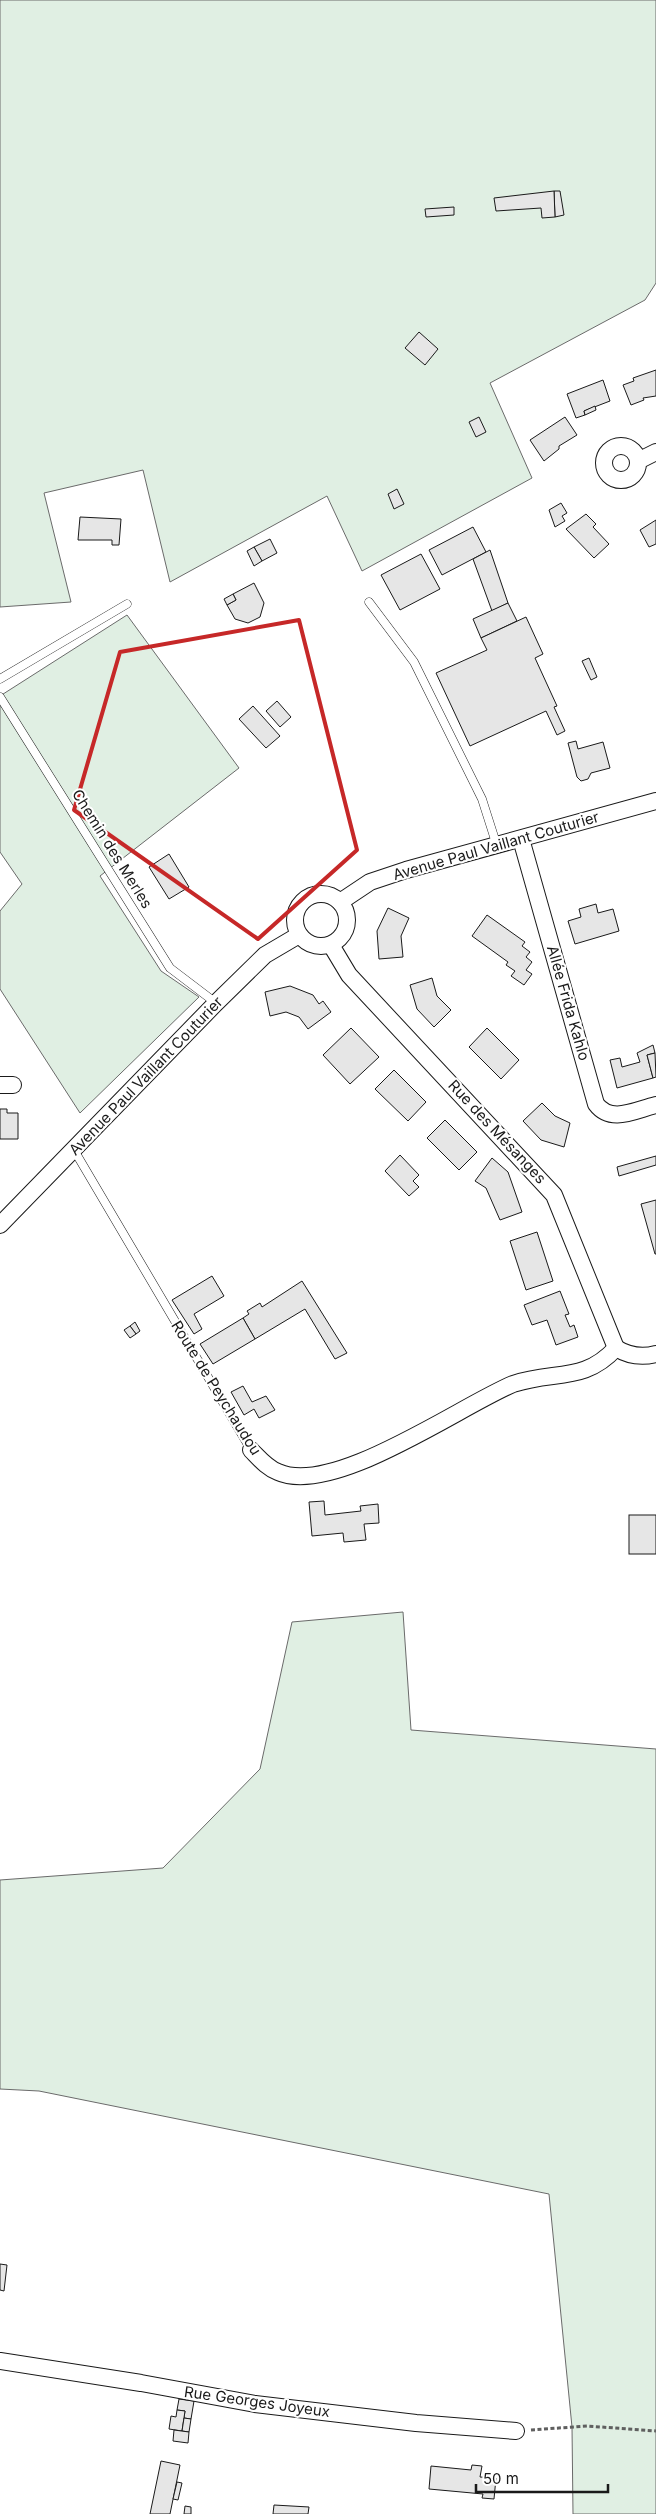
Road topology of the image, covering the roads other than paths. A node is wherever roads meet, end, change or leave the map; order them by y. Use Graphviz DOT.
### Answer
graph roads {
  1 [pos="656,452"];
  2 [pos="638,461"];
  3 [pos="369,602"];
  4 [pos="127,604"];
  5 [pos="0,679"];
  6 [pos="0,696"];
  7 [pos="656,801"];
  8 [pos="521,839"];
  9 [pos="497,846"];
  10 [pos="340,902"];
  11 [pos="299,935"];
  12 [pos="331,945"];
  13 [pos="216,1003"];
  14 [pos="656,1104"];
  15 [pos="74,1150"];
  16 [pos="0,1226"];
  17 [pos="616,1348"];
  18 [pos="656,1354"];
  19 [pos="251,1450"];
  20 [pos="0,2361"];
  21 [pos="516,2431"];
  1 -- 2 [label="street"];
  3 -- 9 [label="lane"];
  4 -- 5 [label="lane"];
  6 -- 13 [label="lane, Chemin des Merles"];
  7 -- 8 [label="street, Avenue Paul Vaillant Couturier"];
  8 -- 9 [label="street, Avenue Paul Vaillant Couturier"];
  8 -- 14 [label="street, Allée Frida Kahlo"];
  9 -- 10 [label="street, Avenue Paul Vaillant Couturier"];
  10 -- 11 [label="street"];
  10 -- 12 [label="street"];
  11 -- 12 [label="street"];
  11 -- 13 [label="street, Avenue Paul Vaillant Couturier"];
  12 -- 17 [label="street, Rue des Mésanges"];
  13 -- 15 [label="street, Avenue Paul Vaillant Couturier"];
  15 -- 16 [label="street, Avenue Paul Vaillant Couturier"];
  15 -- 19 [label="lane, Route de Peychaudou"];
  17 -- 18 [label="street"];
  17 -- 19 [label="street, Route de Peychaudou"];
  20 -- 21 [label="street, Rue Georges Joyeux"];
}
